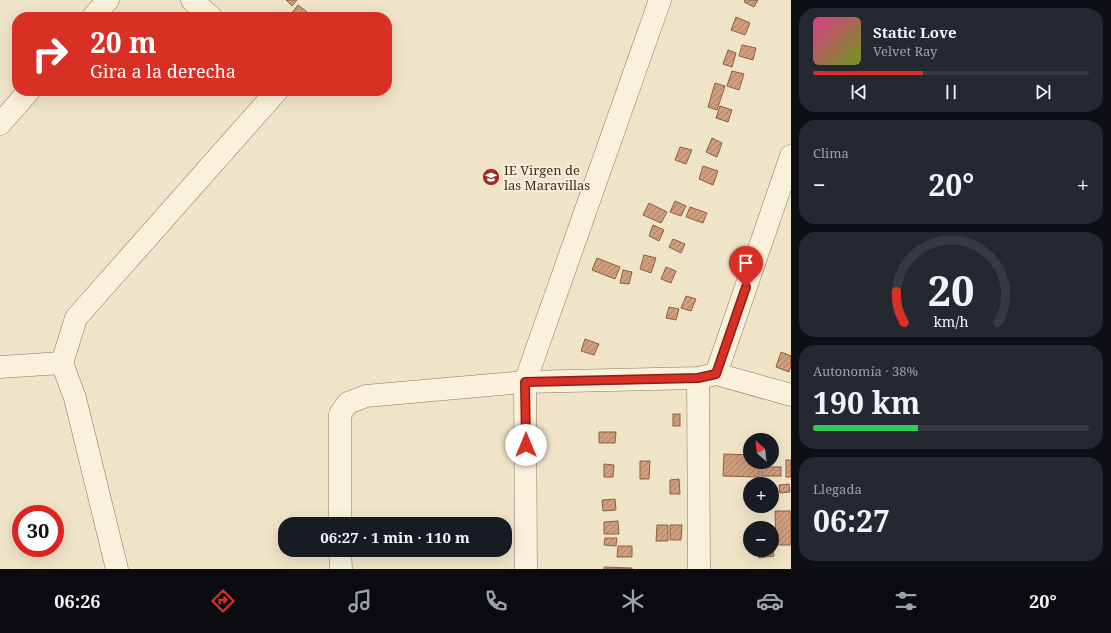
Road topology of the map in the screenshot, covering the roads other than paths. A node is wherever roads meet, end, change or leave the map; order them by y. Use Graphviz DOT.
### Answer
graph roads {
  1 [pos="108,0"];
  2 [pos="192,0"];
  3 [pos="660,0"];
  4 [pos="97,12"];
  5 [pos="205,12"];
  6 [pos="25,96"];
  7 [pos="273,96"];
  8 [pos="0,124"];
  9 [pos="791,156"];
  10 [pos="62,363"];
  11 [pos="0,367"];
  12 [pos="707,376"];
  13 [pos="525,382"];
  14 [pos="791,395"];
  15 [pos="340,517"];
  16 [pos="340,557"];
  17 [pos="117,569"];
  18 [pos="341,569"];
  19 [pos="526,569"];
  20 [pos="700,569"];
  1 -- 4 [label="street"];
  2 -- 5 [label="street"];
  3 -- 13 [label="street"];
  6 -- 8 [label="street"];
  7 -- 10 [label="street"];
  9 -- 12 [label="street"];
  10 -- 11 [label="street"];
  10 -- 17 [label="street"];
  12 -- 13 [label="street"];
  12 -- 14 [label="street"];
  12 -- 20 [label="street"];
  13 -- 15 [label="street"];
  13 -- 19 [label="street"];
  16 -- 18 [label="street"];
}
